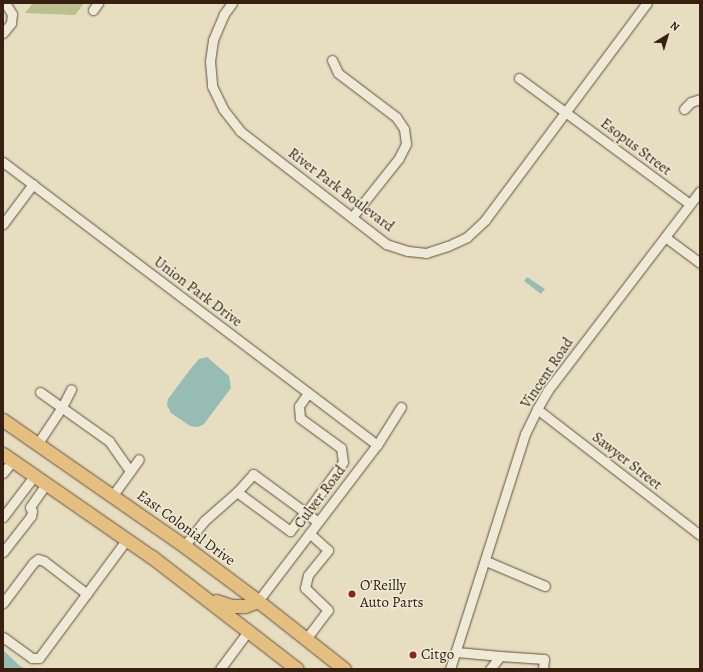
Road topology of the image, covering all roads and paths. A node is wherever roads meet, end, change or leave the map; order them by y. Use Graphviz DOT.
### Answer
graph roads {
  1 [pos="5,3"];
  2 [pos="232,3"];
  3 [pos="647,3"];
  4 [pos="3,33"];
  5 [pos="332,60"];
  6 [pos="518,78"];
  7 [pos="700,99"];
  8 [pos="684,109"];
  9 [pos="566,113"];
  10 [pos="3,162"];
  11 [pos="33,184"];
  12 [pos="700,190"];
  13 [pos="690,204"];
  14 [pos="352,217"];
  15 [pos="3,224"];
  16 [pos="665,237"];
  17 [pos="700,263"];
  18 [pos="71,389"];
  19 [pos="40,392"];
  20 [pos="308,393"];
  21 [pos="62,407"];
  22 [pos="401,407"];
  23 [pos="537,408"];
  24 [pos="3,420"];
  25 [pos="38,443"];
  26 [pos="377,445"];
  27 [pos="8,457"];
  28 [pos="139,459"];
  29 [pos="130,471"];
  30 [pos="3,473"];
  31 [pos="35,475"];
  32 [pos="47,484"];
  33 [pos="237,492"];
  34 [pos="113,495"];
  35 [pos="18,498"];
  36 [pos="30,507"];
  37 [pos="305,512"];
  38 [pos="3,517"];
  39 [pos="318,522"];
  40 [pos="309,533"];
  41 [pos="700,535"];
  42 [pos="127,539"];
  43 [pos="184,546"];
  44 [pos="3,552"];
  45 [pos="486,561"];
  46 [pos="545,586"];
  47 [pos="87,594"];
  48 [pos="206,598"];
  49 [pos="258,601"];
  50 [pos="3,603"];
  51 [pos="249,630"];
  52 [pos="3,637"];
  53 [pos="306,639"];
  54 [pos="457,652"];
  55 [pos="500,656"];
  56 [pos="220,669"];
  57 [pos="297,669"];
  58 [pos="344,669"];
  59 [pos="450,669"];
  60 [pos="490,669"];
  61 [pos="543,669"];
  1 -- 4 [label="street"];
  2 -- 14 [label="street, River Park Boulevard"];
  3 -- 9 [label="street, River Park Boulevard"];
  5 -- 14 [label="street"];
  6 -- 9 [label="street, Esopus Street"];
  7 -- 8 [label="street"];
  9 -- 13 [label="street, Esopus Street"];
  9 -- 14 [label="street, River Park Boulevard"];
  10 -- 11 [label="street, Union Park Drive"];
  11 -- 15 [label="street"];
  11 -- 20 [label="street, Union Park Drive"];
  12 -- 13 [label="street, Vincent Road"];
  13 -- 16 [label="street, Vincent Road"];
  16 -- 17 [label="street"];
  16 -- 23 [label="street, Vincent Road"];
  18 -- 21 [label="street"];
  19 -- 21 [label="street"];
  20 -- 26 [label="street, Union Park Drive"];
  20 -- 37 [label="street"];
  21 -- 25 [label="street"];
  21 -- 29 [label="street"];
  22 -- 26 [label="street, Culver Road"];
  23 -- 41 [label="street, Sawyer Street"];
  23 -- 45 [label="street, Vincent Road"];
  24 -- 25 [label="highway, East Colonial Drive"];
  25 -- 34 [label="highway, East Colonial Drive"];
  26 -- 39 [label="street, Culver Road"];
  27 -- 30 [label="street"];
  27 -- 31 [label="highway"];
  28 -- 29 [label="street"];
  29 -- 34 [label="street"];
  31 -- 32 [label="highway"];
  31 -- 35 [label="street"];
  32 -- 36 [label="street"];
  32 -- 42 [label="highway"];
  33 -- 37 [label="street"];
  33 -- 37 [label="street"];
  33 -- 43 [label="street"];
  34 -- 43 [label="highway, East Colonial Drive"];
  35 -- 36 [label="street"];
  35 -- 38 [label="street"];
  36 -- 44 [label="street"];
  37 -- 39 [label="street"];
  39 -- 40 [label="street, Culver Road"];
  40 -- 49 [label="street, Culver Road"];
  40 -- 53 [label="street"];
  42 -- 47 [label="street"];
  42 -- 48 [label="highway"];
  43 -- 49 [label="highway, East Colonial Drive"];
  45 -- 46 [label="street"];
  45 -- 54 [label="street, Vincent Road"];
  47 -- 50 [label="street"];
  47 -- 52 [label="street"];
  48 -- 49 [label="highway"];
  48 -- 51 [label="highway"];
  49 -- 53 [label="highway, East Colonial Drive"];
  51 -- 56 [label="street"];
  51 -- 57 [label="highway"];
  53 -- 58 [label="highway, East Colonial Drive"];
  54 -- 55 [label="street"];
  54 -- 59 [label="street, Vincent Road"];
  55 -- 60 [label="street"];
  55 -- 61 [label="street"];
}
